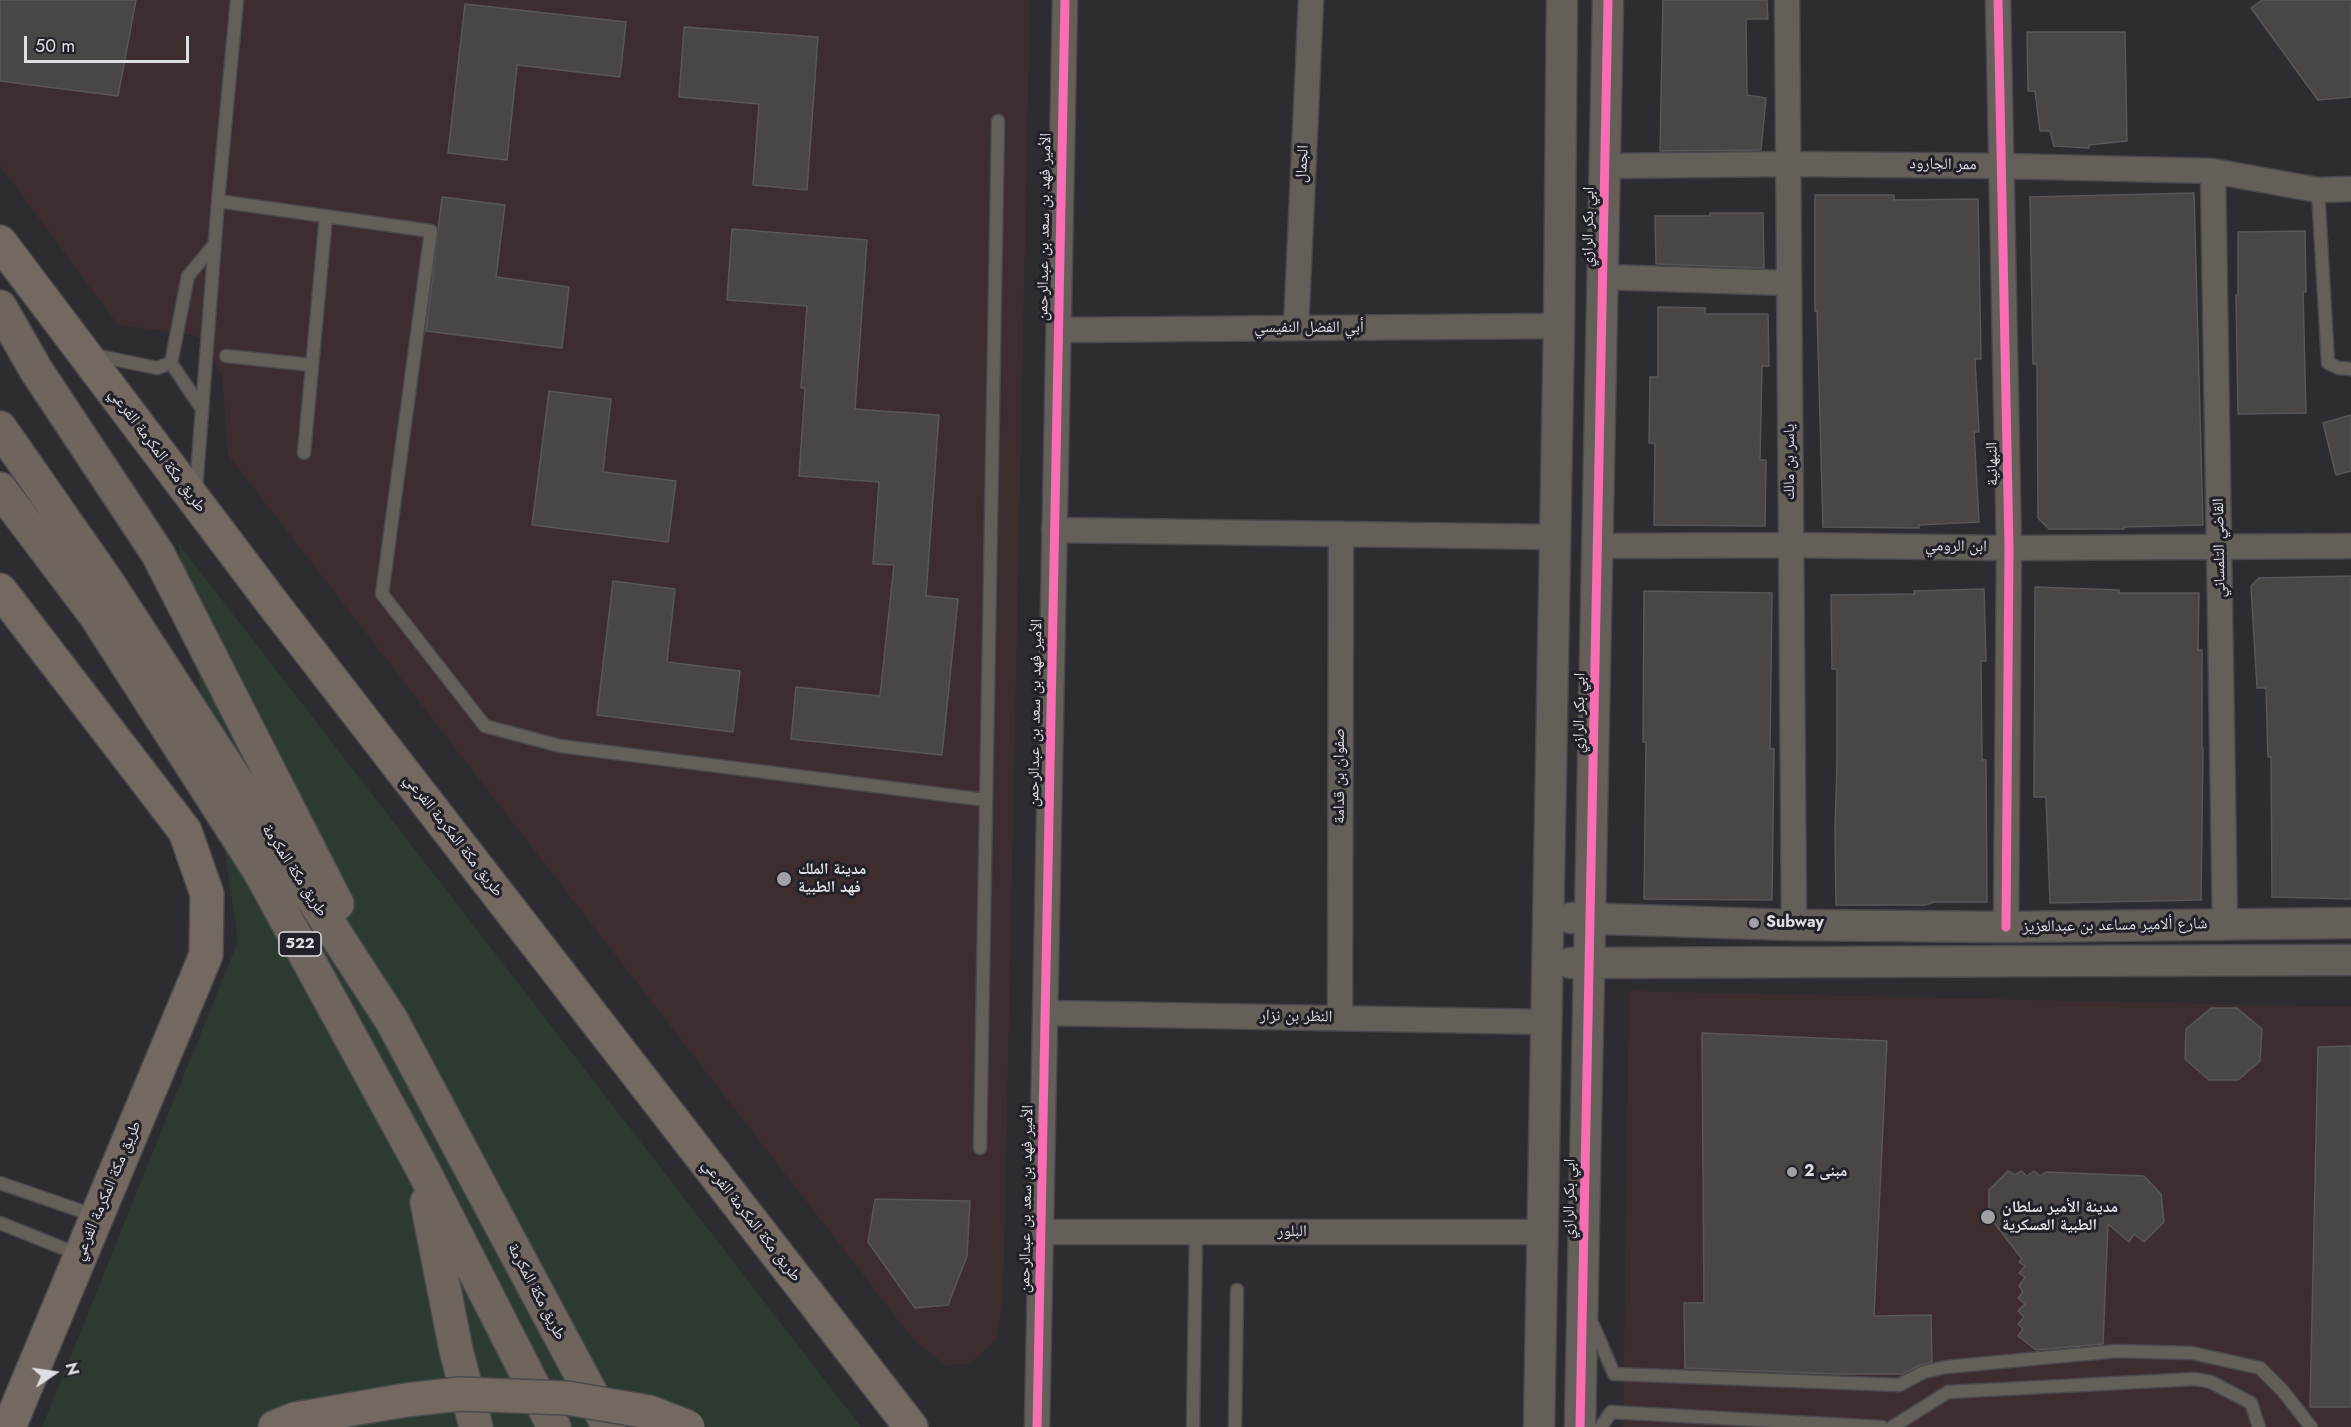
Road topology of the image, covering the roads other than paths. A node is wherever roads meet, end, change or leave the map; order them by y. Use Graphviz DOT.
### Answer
graph roads {
  1 [pos="237,0"];
  2 [pos="1065,0"];
  3 [pos="1311,0"];
  4 [pos="1562,0"];
  5 [pos="1608,0"];
  6 [pos="1787,0"];
  7 [pos="1998,0"];
  8 [pos="998,122"];
  9 [pos="1788,164"];
  10 [pos="1605,166"];
  11 [pos="2003,166"];
  12 [pos="2213,171"];
  13 [pos="2351,189"];
  14 [pos="2318,190"];
  15 [pos="218,201"];
  16 [pos="326,216"];
  17 [pos="0,242"];
  18 [pos="214,245"];
  19 [pos="1603,277"];
  20 [pos="1789,284"];
  21 [pos="0,307"];
  22 [pos="1559,326"];
  23 [pos="1296,328"];
  24 [pos="1059,330"];
  25 [pos="83,352"];
  26 [pos="226,356"];
  27 [pos="171,363"];
  28 [pos="312,365"];
  29 [pos="2351,369"];
  30 [pos="201,409"];
  31 [pos="0,428"];
  32 [pos="304,453"];
  33 [pos="0,489"];
  34 [pos="195,500"];
  35 [pos="0,513"];
  36 [pos="1054,530"];
  37 [pos="1341,534"];
  38 [pos="1554,537"];
  39 [pos="1790,545"];
  40 [pos="1598,546"];
  41 [pos="2220,546"];
  42 [pos="2351,546"];
  43 [pos="2009,548"];
  44 [pos="0,590"];
  45 [pos="96,616"];
  46 [pos="986,800"];
  47 [pos="1548,917"];
  48 [pos="1591,918"];
  49 [pos="2351,923"];
  50 [pos="1794,925"];
  51 [pos="2225,925"];
  52 [pos="2006,927"];
  53 [pos="2351,960"];
  54 [pos="1548,963"];
  55 [pos="1590,964"];
  56 [pos="1045,1012"];
  57 [pos="1340,1018"];
  58 [pos="1546,1022"];
  59 [pos="980,1148"];
  60 [pos="420,1164"];
  61 [pos="0,1183"];
  62 [pos="484,1194"];
  63 [pos="97,1217"];
  64 [pos="0,1224"];
  65 [pos="1041,1232"];
  66 [pos="1196,1232"];
  67 [pos="1542,1232"];
  68 [pos="81,1255"];
  69 [pos="1237,1290"];
  70 [pos="1583,1290"];
  71 [pos="285,1424"];
  72 [pos="9,1427"];
  73 [pos="476,1427"];
  74 [pos="554,1427"];
  75 [pos="609,1427"];
  76 [pos="688,1427"];
  77 [pos="911,1427"];
  78 [pos="1037,1427"];
  79 [pos="1193,1427"];
  80 [pos="1234,1427"];
  81 [pos="1539,1427"];
  82 [pos="1580,1427"];
  83 [pos="1601,1427"];
  84 [pos="1882,1427"];
  85 [pos="1892,1427"];
  86 [pos="2257,1427"];
  87 [pos="2311,1427"];
  1 -- 15 [label="lane"];
  2 -- 24 [label="street, الأمير فهد بن سعد بن عبدالرحمن"];
  3 -- 23 [label="street, الجمال"];
  4 -- 22 [label="street, ابي بكر الرازي"];
  5 -- 10 [label="street, ابي بكر الرازي"];
  6 -- 9 [label="street, ياسر بن مالك"];
  7 -- 11 [label="street, النبهانية"];
  8 -- 46 [label="lane"];
  9 -- 10 [label="street, ممر الجارود"];
  9 -- 11 [label="street, ممر الجارود"];
  9 -- 20 [label="street, ياسر بن مالك"];
  10 -- 19 [label="street, ابي بكر الرازي"];
  11 -- 12 [label="street, ممر الجارود"];
  11 -- 43 [label="street, النبهانية"];
  12 -- 14 [label="street, ممر الجارود"];
  12 -- 41 [label="street, القاضي التلمساني"];
  13 -- 14 [label="street, ممر الجارود"];
  14 -- 29 [label="lane"];
  15 -- 16 [label="lane"];
  15 -- 18 [label="lane"];
  16 -- 28 [label="lane"];
  16 -- 46 [label="lane"];
  17 -- 25 [label="main road, طريق مكة المكرمة الفرعي"];
  18 -- 27 [label="lane"];
  18 -- 30 [label="lane"];
  19 -- 20 [label="street"];
  19 -- 40 [label="street, ابي بكر الرازي"];
  20 -- 39 [label="street, ياسر بن مالك"];
  21 -- 62 [label="highway"];
  22 -- 23 [label="street, أبي الفضل النفيسي"];
  22 -- 38 [label="street, ابي بكر الرازي"];
  23 -- 24 [label="street, أبي الفضل النفيسي"];
  24 -- 36 [label="street, الأمير فهد بن سعد بن عبدالرحمن"];
  25 -- 27 [label="lane"];
  25 -- 34 [label="main road, طريق مكة المكرمة الفرعي"];
  26 -- 28 [label="lane"];
  27 -- 30 [label="lane"];
  28 -- 32 [label="lane"];
  30 -- 34 [label="lane"];
  31 -- 62 [label="highway, طريق مكة المكرمة / 522"];
  33 -- 45 [label="highway, طريق مكة المكرمة / 522"];
  34 -- 77 [label="main road, طريق مكة المكرمة الفرعي"];
  35 -- 45 [label="highway"];
  36 -- 37 [label="street"];
  36 -- 56 [label="street, الأمير فهد بن سعد بن عبدالرحمن"];
  37 -- 38 [label="street"];
  37 -- 57 [label="street, صفوان بن قدامة"];
  38 -- 47 [label="street, ابي بكر الرازي"];
  39 -- 40 [label="street, ابن الرومي"];
  39 -- 43 [label="street, ابن الرومي"];
  39 -- 50 [label="street, ياسر بن مالك"];
  40 -- 48 [label="street, ابي بكر الرازي"];
  41 -- 42 [label="street, ابن الرومي"];
  41 -- 43 [label="street, ابن الرومي"];
  41 -- 51 [label="street, القاضي التلمساني"];
  43 -- 52 [label="street, النبهانية"];
  44 -- 63 [label="main road, طريق مكة المكرمة الفرعي"];
  45 -- 60 [label="highway, طريق مكة المكرمة / 522"];
  46 -- 59 [label="lane"];
  47 -- 48 [label="street, شارع ألامير مساعد بن عبدالعزيز"];
  47 -- 54 [label="street, ابي بكر الرازي"];
  48 -- 50 [label="street, شارع ألامير مساعد بن عبدالعزيز"];
  48 -- 55 [label="street, ابي بكر الرازي"];
  49 -- 51 [label="street, شارع ألامير مساعد بن عبدالعزيز"];
  50 -- 52 [label="street, شارع ألامير مساعد بن عبدالعزيز"];
  51 -- 52 [label="street, شارع ألامير مساعد بن عبدالعزيز"];
  53 -- 55 [label="street"];
  54 -- 55 [label="street"];
  54 -- 58 [label="street, ابي بكر الرازي"];
  55 -- 70 [label="street, ابي بكر الرازي"];
  56 -- 57 [label="street, النظر بن نزار"];
  56 -- 65 [label="street, الأمير فهد بن سعد بن عبدالرحمن"];
  57 -- 58 [label="street, النظر بن نزار"];
  58 -- 67 [label="street, ابي بكر الرازي"];
  60 -- 73 [label="highway"];
  60 -- 74 [label="highway, طريق مكة المكرمة / 522"];
  61 -- 63 [label="lane"];
  62 -- 75 [label="highway, طريق مكة المكرمة / 522"];
  63 -- 68 [label="main road, طريق مكة المكرمة الفرعي"];
  64 -- 68 [label="lane"];
  65 -- 66 [label="street, البلور"];
  65 -- 78 [label="street, الأمير فهد بن سعد بن عبدالرحمن"];
  66 -- 67 [label="street, البلور"];
  66 -- 79 [label="lane"];
  67 -- 81 [label="street, ابي بكر الرازي"];
  68 -- 72 [label="main road, طريق مكة المكرمة الفرعي"];
  69 -- 80 [label="lane"];
  70 -- 82 [label="street, ابي بكر الرازي"];
  70 -- 87 [label="lane"];
  71 -- 76 [label="main road, bridge"];
  83 -- 84 [label="lane"];
  85 -- 86 [label="lane"];
}
